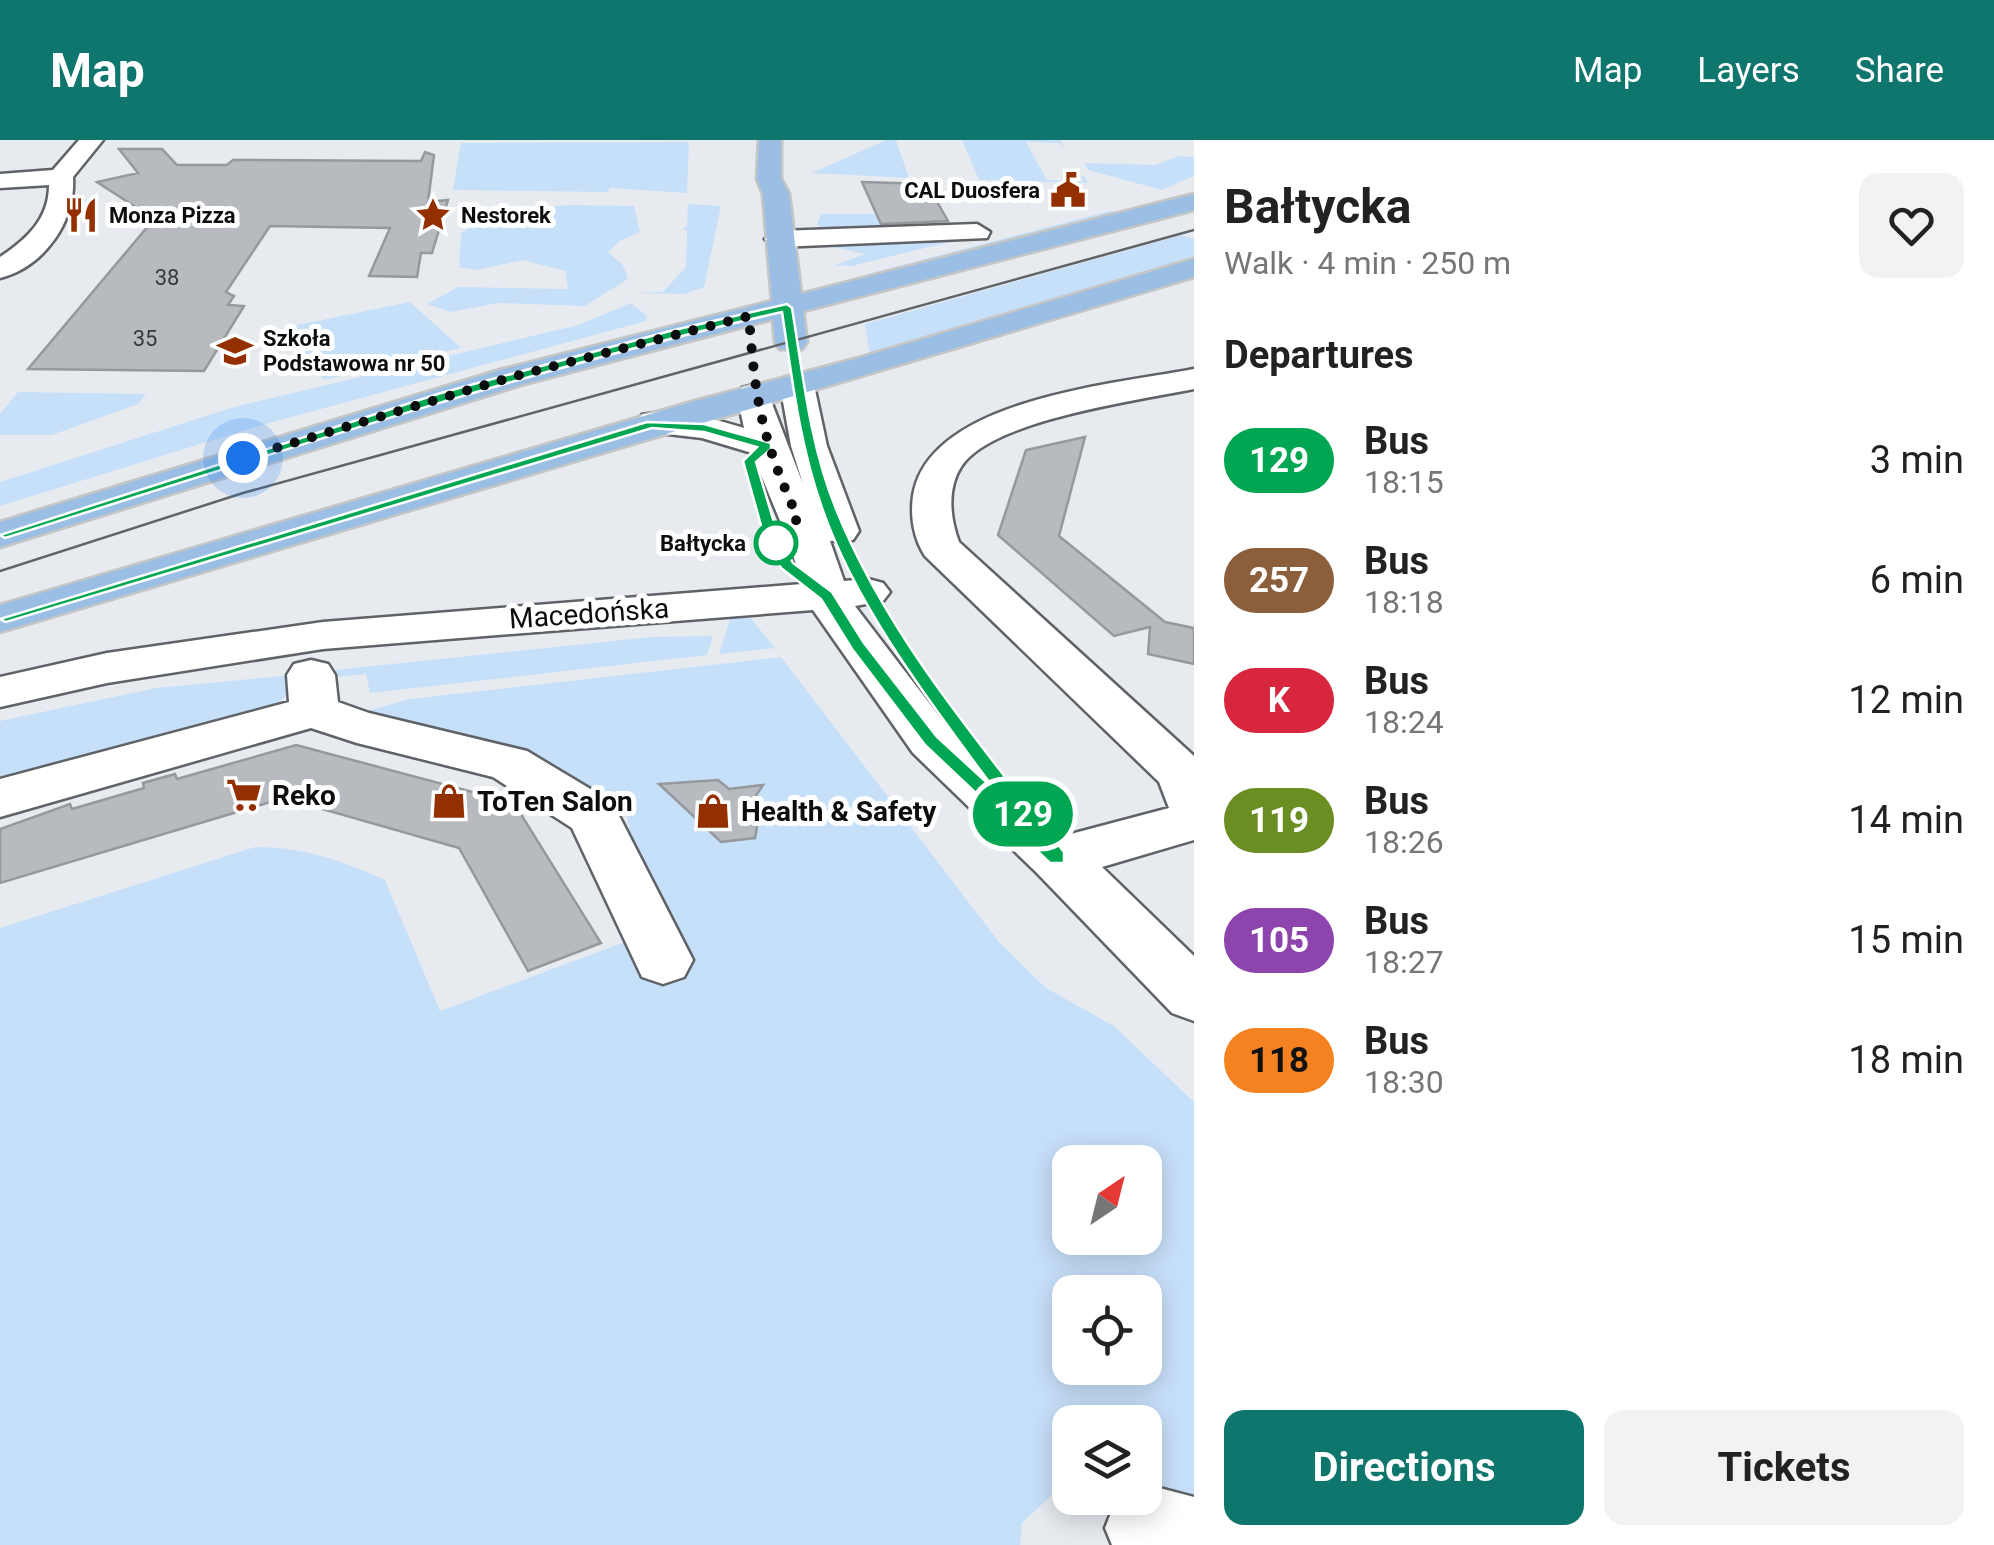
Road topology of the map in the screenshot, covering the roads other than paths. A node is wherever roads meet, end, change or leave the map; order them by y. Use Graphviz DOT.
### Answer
graph roads {
  1 [pos="92,140"];
  2 [pos="770,140"];
  3 [pos="0,181"];
  4 [pos="62,186"];
  5 [pos="1194,202"];
  6 [pos="977,232"];
  7 [pos="772,250"];
  8 [pos="1194,268"];
  9 [pos="0,269"];
  10 [pos="874,287"];
  11 [pos="749,298"];
  12 [pos="787,308"];
  13 [pos="1194,379"];
  14 [pos="797,384"];
  15 [pos="754,396"];
  16 [pos="656,423"];
  17 [pos="767,446"];
  18 [pos="0,535"];
  19 [pos="848,594"];
  20 [pos="0,619"];
  21 [pos="309,636"];
  22 [pos="0,692"];
  23 [pos="314,711"];
  24 [pos="0,798"];
  25 [pos="1194,805"];
  26 [pos="1194,818"];
  27 [pos="1057,858"];
  28 [pos="662,960"];
  29 [pos="1194,995"];
  1 -- 4 [label="street"];
  2 -- 7 [label="main road"];
  3 -- 4 [label="street"];
  4 -- 9 [label="street"];
  5 -- 10 [label="main road"];
  6 -- 7 [label="street"];
  7 -- 10 [label="main road"];
  7 -- 12 [label="main road"];
  8 -- 14 [label="main road"];
  10 -- 12 [label="main road"];
  11 -- 12 [label="main road"];
  11 -- 15 [label="main road"];
  11 -- 18 [label="main road"];
  12 -- 14 [label="main road"];
  13 -- 25 [label="street"];
  14 -- 15 [label="main road"];
  14 -- 19 [label="street"];
  15 -- 16 [label="main road"];
  15 -- 17 [label="street"];
  16 -- 17 [label="street"];
  16 -- 20 [label="main road"];
  17 -- 19 [label="street"];
  19 -- 21 [label="street, Macedońska"];
  19 -- 27 [label="street"];
  21 -- 22 [label="street, Macedońska"];
  21 -- 23 [label="street"];
  23 -- 24 [label="street"];
  23 -- 28 [label="street"];
  26 -- 27 [label="street"];
  27 -- 29 [label="street"];
}
